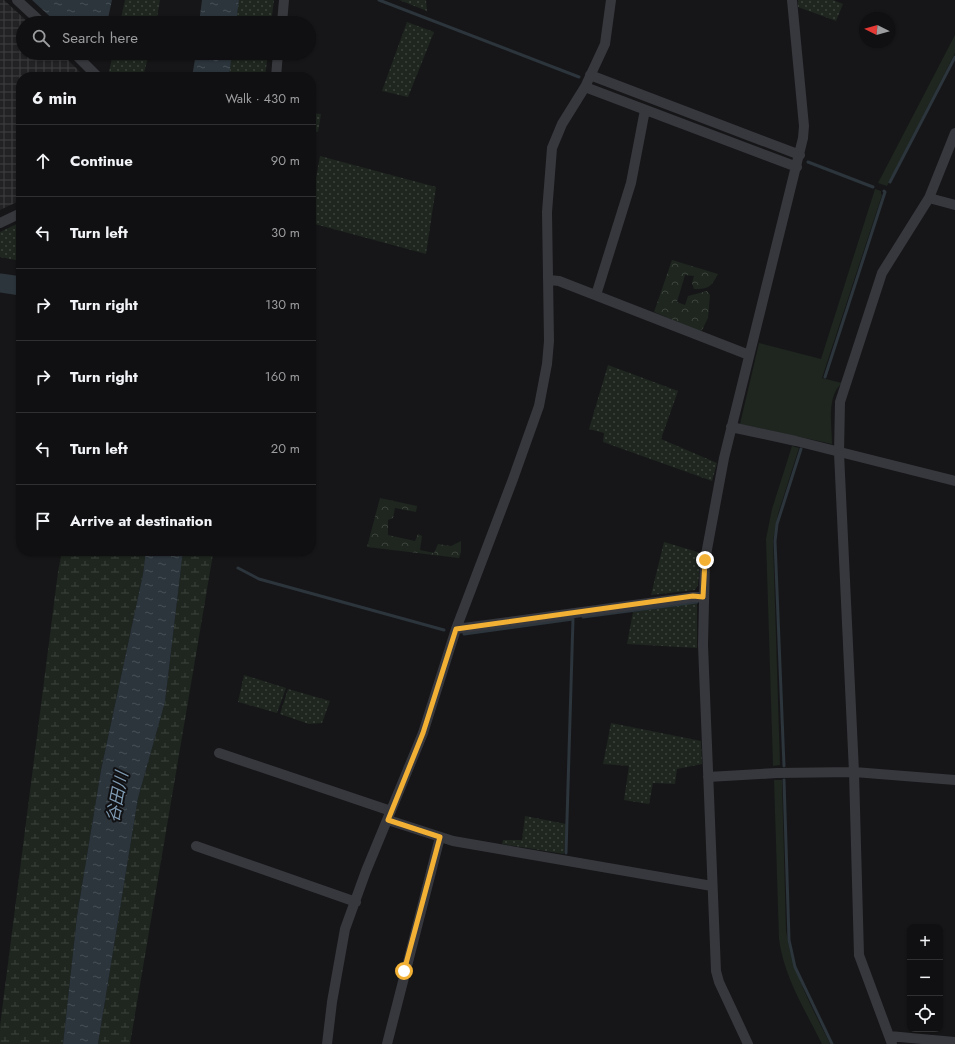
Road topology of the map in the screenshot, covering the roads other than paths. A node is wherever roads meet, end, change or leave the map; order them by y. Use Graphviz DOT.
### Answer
graph roads {
  1 [pos="17,0"];
  2 [pos="284,0"];
  3 [pos="611,0"];
  4 [pos="792,0"];
  5 [pos="34,16"];
  6 [pos="283,16"];
  7 [pos="81,60"];
  8 [pos="277,60"];
  9 [pos="93,72"];
  10 [pos="276,72"];
  11 [pos="590,75"];
  12 [pos="585,87"];
  13 [pos="645,110"];
  14 [pos="955,133"];
  15 [pos="800,155"];
  16 [pos="797,167"];
  17 [pos="929,198"];
  18 [pos="955,204"];
  19 [pos="16,215"];
  20 [pos="0,223"];
  21 [pos="549,280"];
  22 [pos="596,295"];
  23 [pos="749,355"];
  24 [pos="731,427"];
  25 [pos="839,454"];
  26 [pos="955,481"];
  27 [pos="703,597"];
  28 [pos="456,629"];
  29 [pos="219,753"];
  30 [pos="854,772"];
  31 [pos="708,777"];
  32 [pos="955,780"];
  33 [pos="390,815"];
  34 [pos="440,837"];
  35 [pos="196,846"];
  36 [pos="712,886"];
  37 [pos="356,902"];
  38 [pos="890,1040"];
  39 [pos="955,1042"];
  40 [pos="327,1044"];
  41 [pos="387,1044"];
  42 [pos="748,1044"];
  1 -- 5 [label="street"];
  2 -- 6 [label="street"];
  3 -- 11 [label="street"];
  4 -- 15 [label="street"];
  7 -- 9 [label="street"];
  8 -- 10 [label="street"];
  11 -- 12 [label="street"];
  11 -- 15 [label="street"];
  12 -- 13 [label="street"];
  12 -- 21 [label="street"];
  13 -- 16 [label="street"];
  13 -- 22 [label="street"];
  14 -- 17 [label="street"];
  15 -- 16 [label="street"];
  16 -- 23 [label="street"];
  17 -- 18 [label="street"];
  17 -- 25 [label="street"];
  19 -- 20 [label="street"];
  21 -- 22 [label="street"];
  21 -- 28 [label="street"];
  22 -- 23 [label="street"];
  23 -- 24 [label="street"];
  24 -- 25 [label="street"];
  24 -- 27 [label="street"];
  25 -- 26 [label="street"];
  25 -- 30 [label="street"];
  27 -- 28 [label="street"];
  27 -- 31 [label="street"];
  28 -- 33 [label="street"];
  29 -- 33 [label="street"];
  30 -- 31 [label="street"];
  30 -- 32 [label="street"];
  30 -- 38 [label="street"];
  31 -- 36 [label="street"];
  33 -- 34 [label="street"];
  33 -- 37 [label="street"];
  34 -- 36 [label="street"];
  34 -- 41 [label="street"];
  35 -- 37 [label="street"];
  36 -- 42 [label="street"];
  37 -- 40 [label="street"];
  38 -- 39 [label="street"];
}
